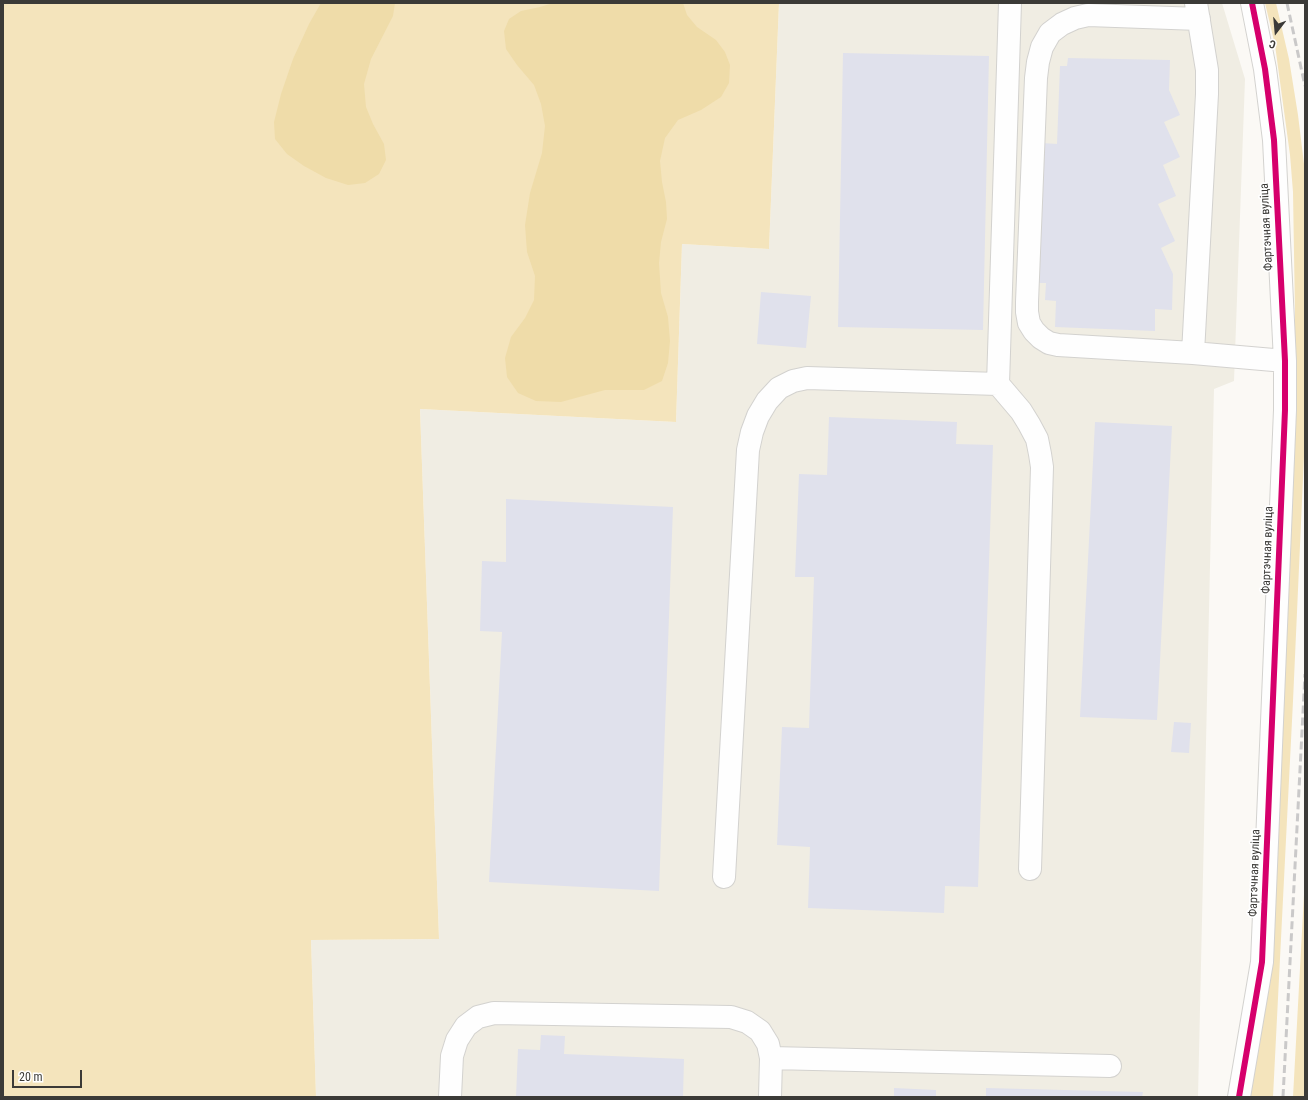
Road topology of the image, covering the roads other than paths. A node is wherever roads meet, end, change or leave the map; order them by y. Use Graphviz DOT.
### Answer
graph roads {
  1 [pos="1010,3"];
  2 [pos="1252,3"];
  3 [pos="1197,11"];
  4 [pos="1193,353"];
  5 [pos="1285,361"];
  6 [pos="998,384"];
  7 [pos="1030,870"];
  8 [pos="724,877"];
  9 [pos="771,1058"];
  10 [pos="1110,1066"];
  11 [pos="450,1097"];
  12 [pos="770,1097"];
  13 [pos="1238,1097"];
  1 -- 6 [label="street"];
  2 -- 5 [label="street, Фартэчная вуліца"];
  3 -- 4 [label="street"];
  3 -- 4 [label="street"];
  4 -- 5 [label="street"];
  5 -- 13 [label="street, Фартэчная вуліца"];
  6 -- 7 [label="street"];
  6 -- 8 [label="street"];
  9 -- 10 [label="street"];
  9 -- 11 [label="street"];
  9 -- 12 [label="street"];
}
